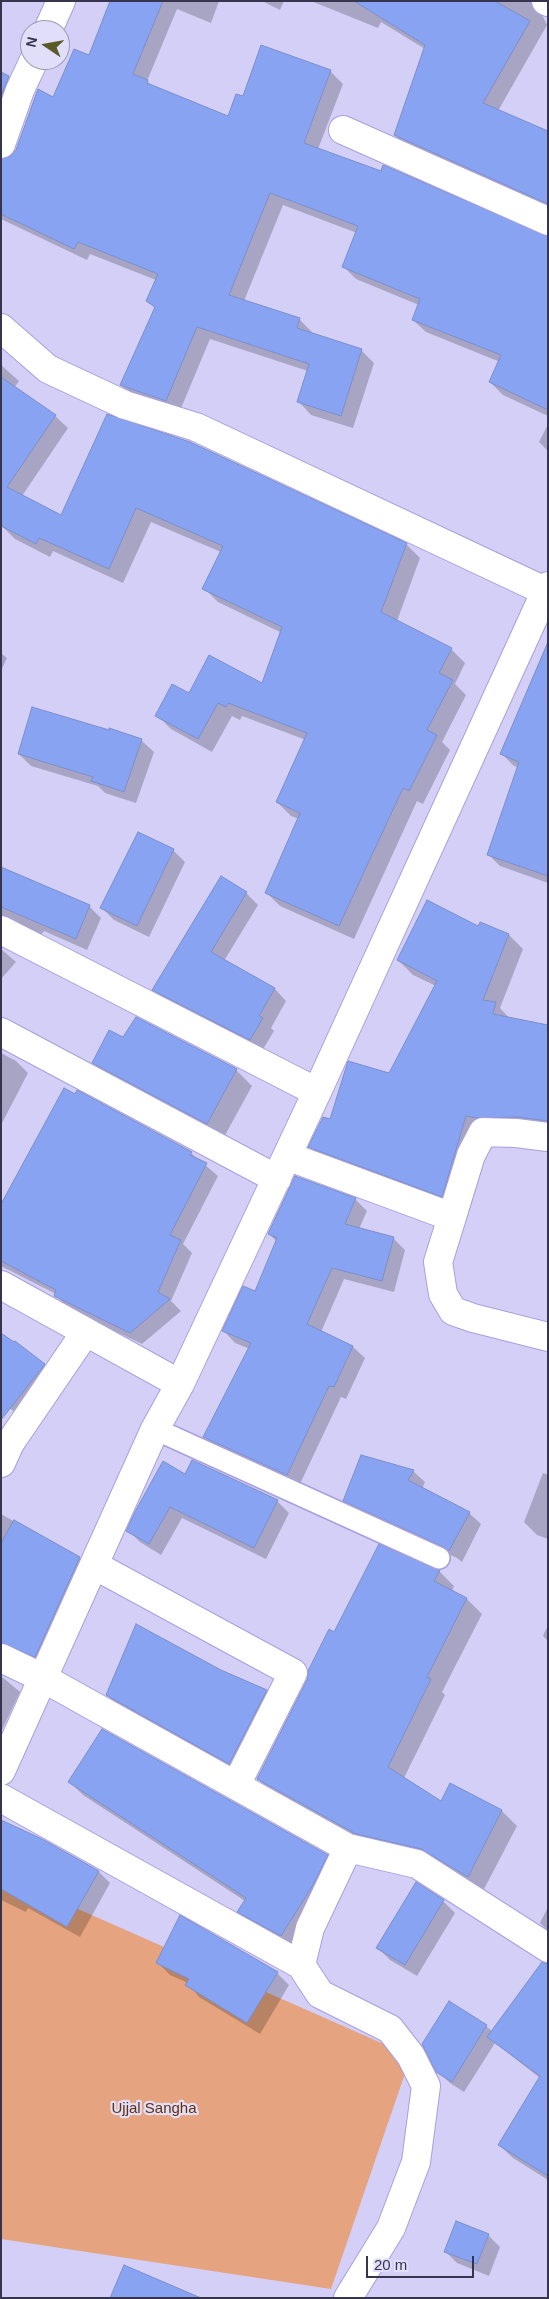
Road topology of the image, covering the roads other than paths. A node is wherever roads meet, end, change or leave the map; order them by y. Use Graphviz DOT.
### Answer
graph roads {
  1 [pos="61,1"];
  2 [pos="52,20"];
  3 [pos="29,70"];
  4 [pos="343,130"];
  5 [pos="1,144"];
  6 [pos="548,221"];
  7 [pos="1,328"];
  8 [pos="546,588"];
  9 [pos="1,930"];
  10 [pos="1,1032"];
  11 [pos="318,1092"];
  12 [pos="548,1137"];
  13 [pos="282,1167"];
  14 [pos="452,1217"];
  15 [pos="1,1285"];
  16 [pos="85,1333"];
  17 [pos="548,1337"];
  18 [pos="180,1384"];
  19 [pos="155,1429"];
  20 [pos="1,1463"];
  21 [pos="439,1558"];
  22 [pos="94,1565"];
  23 [pos="1,1658"];
  24 [pos="43,1678"];
  25 [pos="1,1770"];
  26 [pos="236,1785"];
  27 [pos="1,1798"];
  28 [pos="348,1848"];
  29 [pos="548,1948"];
  30 [pos="301,1965"];
  31 [pos="348,2298"];
  1 -- 2 [label="street"];
  3 -- 5 [label="street"];
  4 -- 6 [label="street"];
  7 -- 8 [label="street"];
  8 -- 11 [label="street"];
  9 -- 11 [label="street"];
  10 -- 13 [label="street"];
  11 -- 13 [label="street"];
  12 -- 14 [label="street"];
  13 -- 14 [label="street"];
  13 -- 18 [label="street"];
  14 -- 17 [label="street"];
  15 -- 16 [label="street"];
  16 -- 18 [label="street"];
  16 -- 20 [label="street"];
  18 -- 19 [label="street"];
  19 -- 21 [label="lane"];
  19 -- 22 [label="street"];
  22 -- 24 [label="street"];
  22 -- 26 [label="street"];
  23 -- 24 [label="street"];
  24 -- 25 [label="street"];
  24 -- 26 [label="street"];
  26 -- 28 [label="street"];
  27 -- 30 [label="street"];
  28 -- 29 [label="street"];
  28 -- 30 [label="street"];
  30 -- 31 [label="street"];
}
